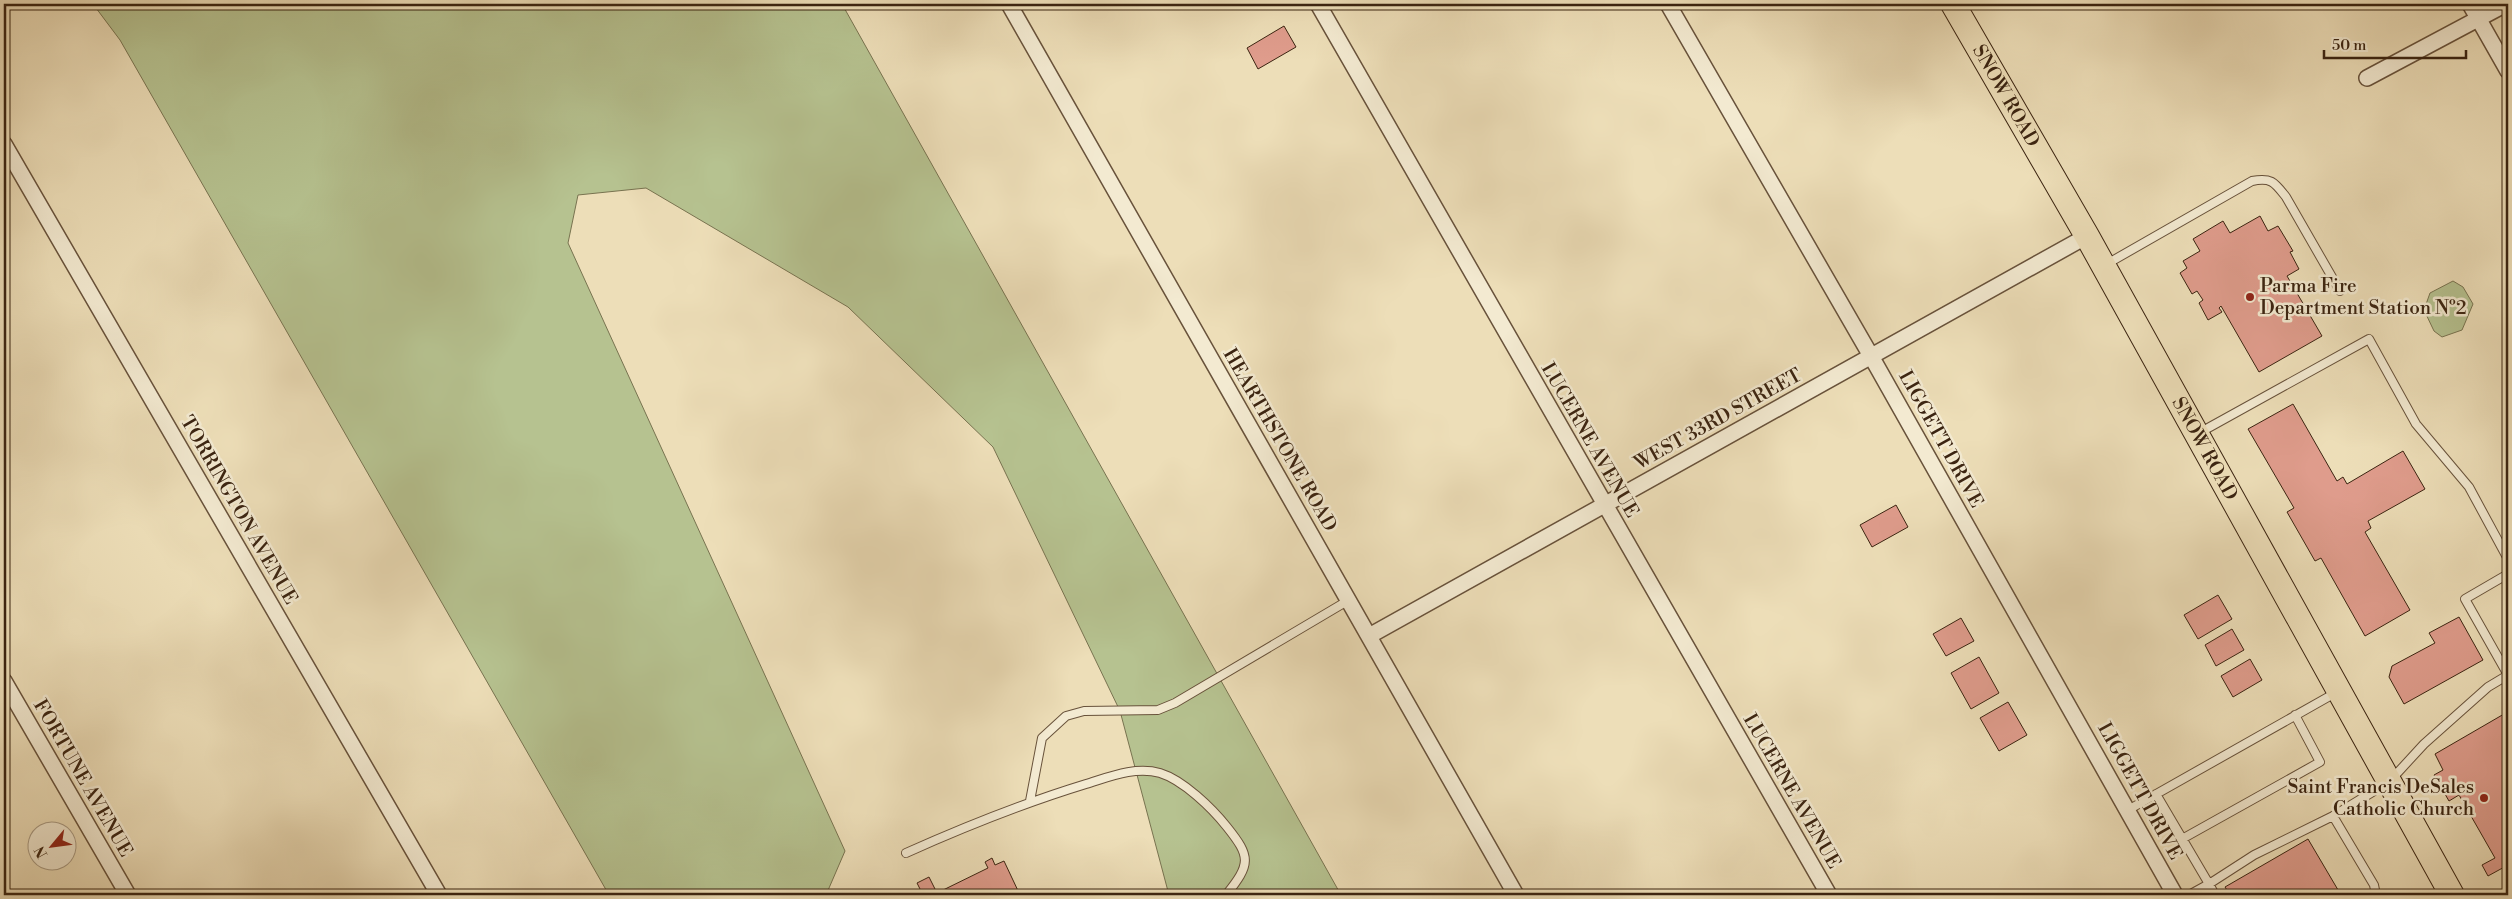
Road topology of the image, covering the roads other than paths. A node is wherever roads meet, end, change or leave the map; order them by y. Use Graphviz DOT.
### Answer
graph roads {
  1 [pos="1010,4"];
  2 [pos="1318,4"];
  3 [pos="1668,4"];
  4 [pos="1953,4"];
  5 [pos="2470,4"];
  6 [pos="2506,4"];
  7 [pos="2479,19"];
  8 [pos="2508,71"];
  9 [pos="2367,78"];
  10 [pos="4,144"];
  11 [pos="2087,236"];
  12 [pos="2103,266"];
  13 [pos="2340,291"];
  14 [pos="1871,356"];
  15 [pos="2197,434"];
  16 [pos="1604,505"];
  17 [pos="2508,559"];
  18 [pos="2508,574"];
  19 [pos="1348,600"];
  20 [pos="1369,636"];
  21 [pos="2508,675"];
  22 [pos="4,681"];
  23 [pos="2338,690"];
  24 [pos="2295,715"];
  25 [pos="2389,782"];
  26 [pos="2156,794"];
  27 [pos="1030,801"];
  28 [pos="2128,810"];
  29 [pos="2333,816"];
  30 [pos="2182,839"];
  31 [pos="906,854"];
  32 [pos="2209,884"];
  33 [pos="128,895"];
  34 [pos="439,895"];
  35 [pos="1226,895"];
  36 [pos="1516,895"];
  37 [pos="1829,895"];
  38 [pos="2175,895"];
  39 [pos="2189,895"];
  40 [pos="2215,895"];
  41 [pos="2376,895"];
  42 [pos="2452,895"];
  1 -- 19 [label="street, HEARTHSTONE ROAD"];
  2 -- 16 [label="street, LUCERNE AVENUE"];
  3 -- 14 [label="street, LIGGETT DRIVE"];
  4 -- 11 [label="main road, SNOW ROAD"];
  5 -- 7 [label="street"];
  6 -- 7 [label="street"];
  7 -- 8 [label="street"];
  7 -- 9 [label="street"];
  10 -- 34 [label="street, TORRINGTON AVENUE"];
  11 -- 12 [label="main road, SNOW ROAD"];
  11 -- 14 [label="street, WEST 33RD STREET"];
  12 -- 13 [label="lane"];
  12 -- 15 [label="main road, SNOW ROAD"];
  14 -- 16 [label="street, WEST 33RD STREET"];
  14 -- 28 [label="street, LIGGETT DRIVE"];
  15 -- 17 [label="lane"];
  15 -- 23 [label="main road, SNOW ROAD"];
  16 -- 20 [label="street, WEST 33RD STREET"];
  16 -- 37 [label="street, LUCERNE AVENUE"];
  18 -- 21 [label="lane"];
  19 -- 20 [label="street, HEARTHSTONE ROAD"];
  19 -- 27 [label="lane"];
  20 -- 36 [label="street, HEARTHSTONE ROAD"];
  21 -- 25 [label="lane"];
  22 -- 33 [label="street, FORTUNE AVENUE"];
  23 -- 24 [label="lane"];
  23 -- 25 [label="main road, SNOW ROAD"];
  24 -- 26 [label="lane"];
  24 -- 30 [label="lane"];
  25 -- 29 [label="lane"];
  25 -- 42 [label="main road, SNOW ROAD"];
  26 -- 28 [label="lane"];
  26 -- 30 [label="lane"];
  27 -- 31 [label="lane"];
  27 -- 35 [label="lane"];
  28 -- 38 [label="street, LIGGETT DRIVE"];
  29 -- 32 [label="lane"];
  29 -- 41 [label="lane"];
  30 -- 32 [label="lane"];
  32 -- 39 [label="lane"];
  32 -- 40 [label="lane"];
}
